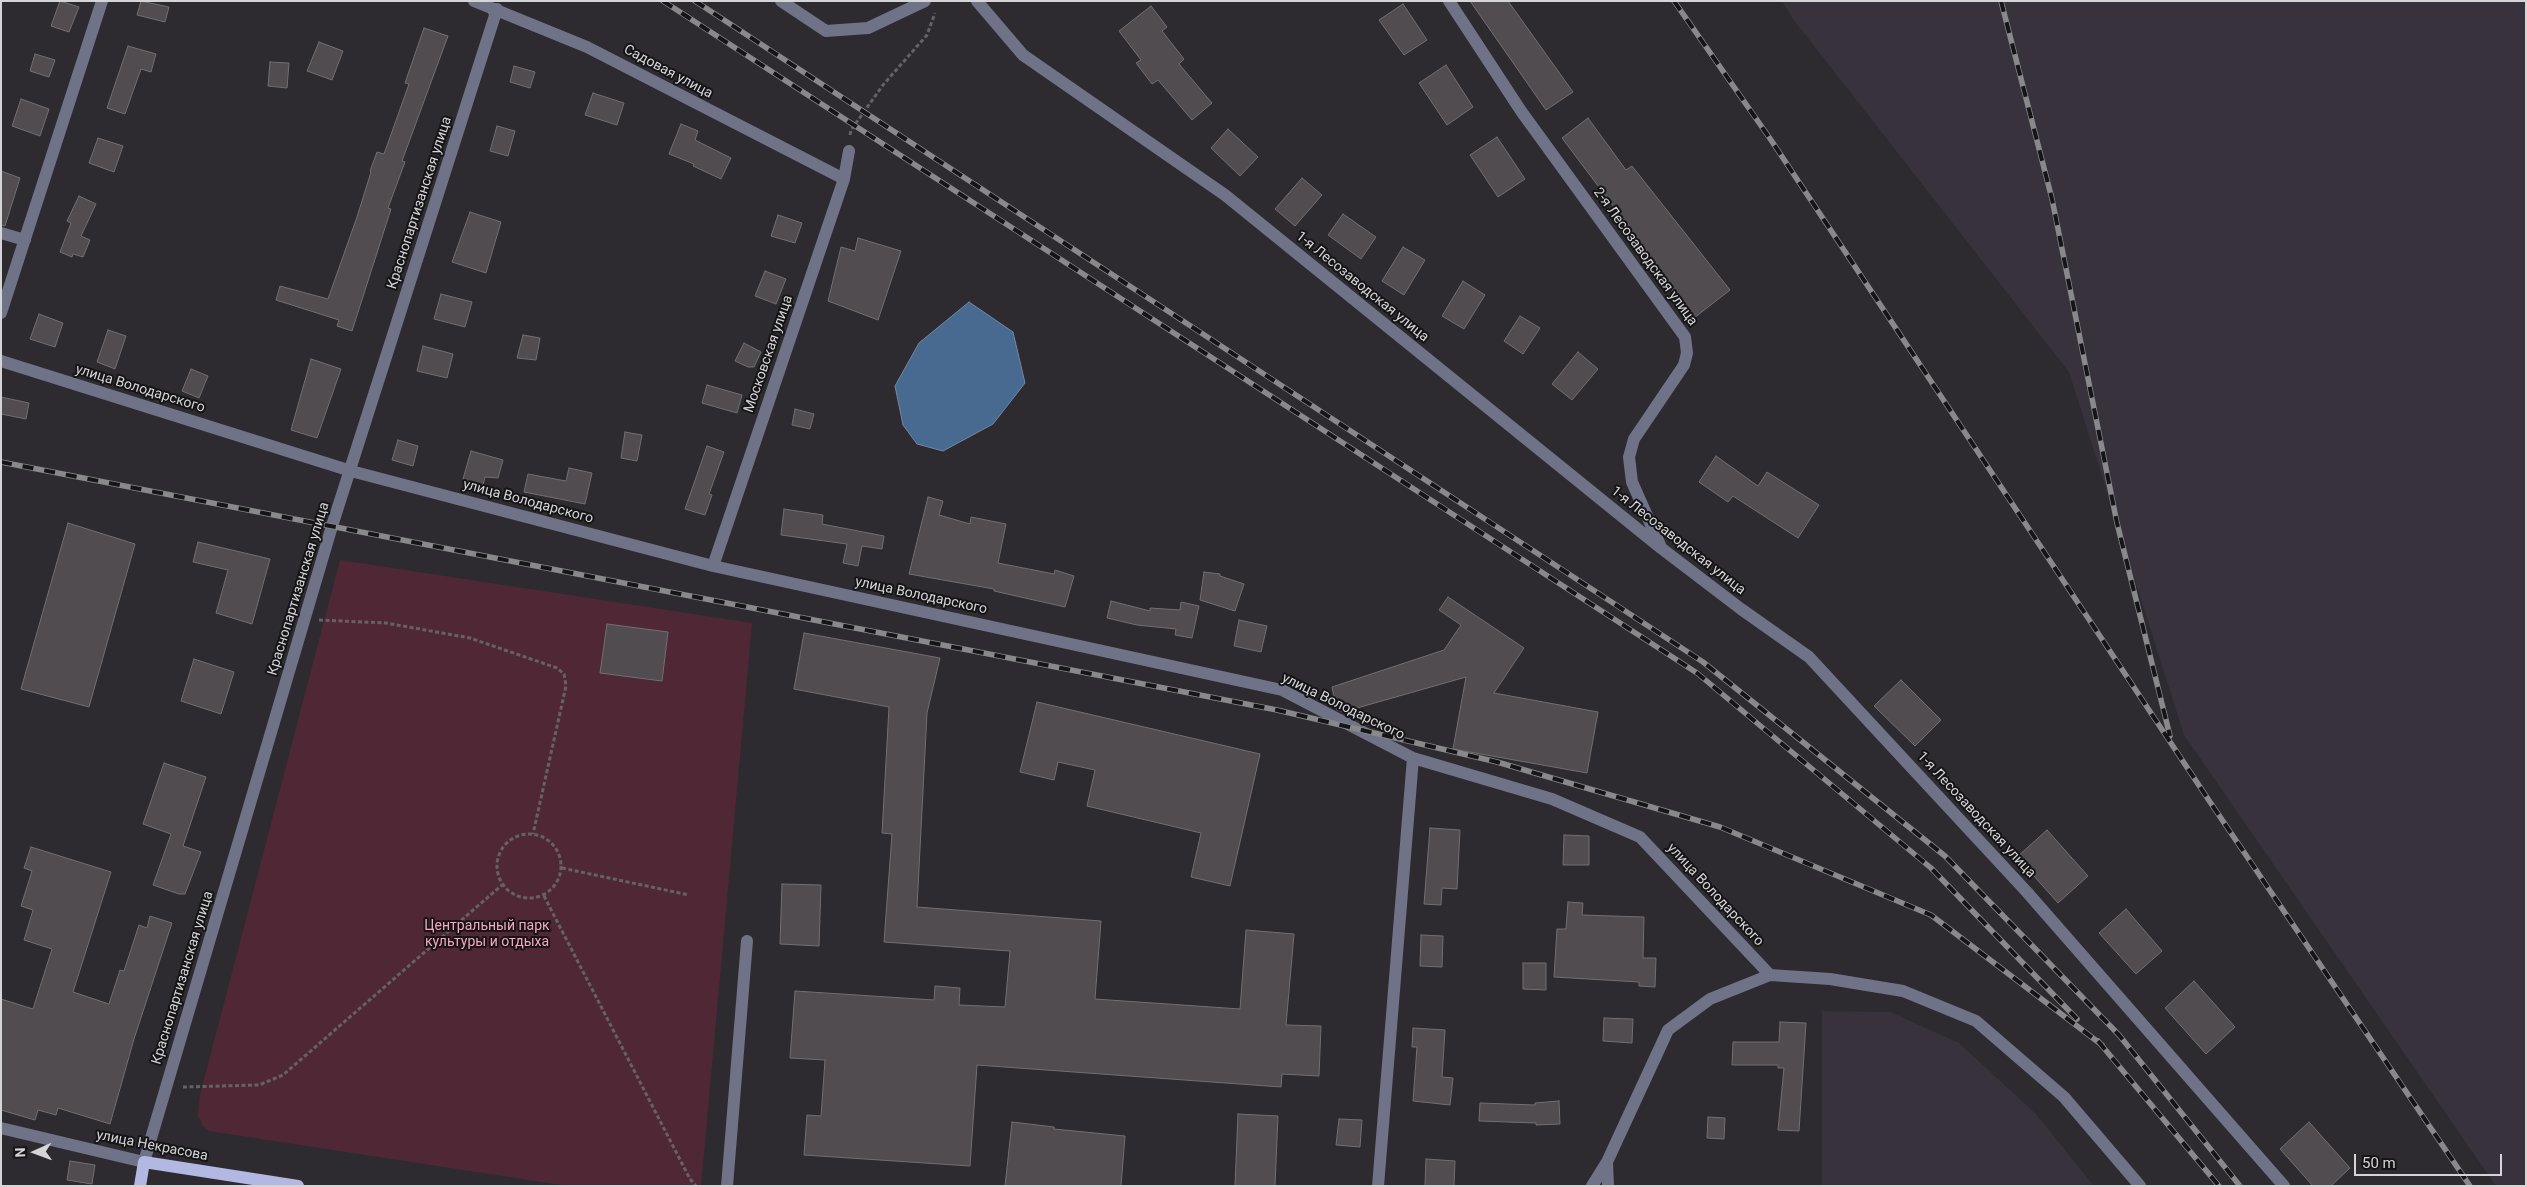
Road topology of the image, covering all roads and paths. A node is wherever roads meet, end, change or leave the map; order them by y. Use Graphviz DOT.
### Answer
graph roads {
  1 [pos="102,1"];
  2 [pos="474,1"];
  3 [pos="780,1"];
  4 [pos="925,1"];
  5 [pos="977,1"];
  6 [pos="1449,1"];
  7 [pos="495,10"];
  8 [pos="937,10"];
  9 [pos="849,151"];
  10 [pos="844,179"];
  11 [pos="1,232"];
  12 [pos="25,240"];
  13 [pos="1,313"];
  14 [pos="1,361"];
  15 [pos="351,471"];
  16 [pos="1661,548"];
  17 [pos="713,566"];
  18 [pos="305,619"];
  19 [pos="1414,758"];
  20 [pos="533,834"];
  21 [pos="562,868"];
  22 [pos="502,885"];
  23 [pos="689,895"];
  24 [pos="544,896"];
  25 [pos="747,941"];
  26 [pos="1770,975"];
  27 [pos="167,1087"];
  28 [pos="1,1128"];
  29 [pos="144,1162"];
  30 [pos="1607,1162"];
  31 [pos="140,1186"];
  32 [pos="298,1186"];
  33 [pos="696,1186"];
  34 [pos="726,1186"];
  35 [pos="1378,1186"];
  36 [pos="1592,1186"];
  37 [pos="1608,1186"];
  38 [pos="2140,1186"];
  39 [pos="2284,1186"];
  1 -- 12 [label="street"];
  2 -- 7 [label="street, Садовая улица"];
  3 -- 4 [label="street"];
  5 -- 16 [label="street, 1-я Лесозаводская улица"];
  6 -- 16 [label="street, 2-я Лесозаводская улица"];
  7 -- 10 [label="street, Садовая улица"];
  7 -- 15 [label="street, Краснопартизанская улица"];
  8 -- 9 [label="path"];
  9 -- 10 [label="street, Московская улица"];
  10 -- 17 [label="street, Московская улица"];
  11 -- 12 [label="street"];
  12 -- 13 [label="street"];
  14 -- 15 [label="street, улица Володарского"];
  15 -- 17 [label="street, улица Володарского"];
  15 -- 18 [label="street, Краснопартизанская улица"];
  16 -- 39 [label="street, 1-я Лесозаводская улица"];
  17 -- 19 [label="street, улица Володарского"];
  18 -- 20 [label="path"];
  18 -- 27 [label="street, Краснопартизанская улица"];
  19 -- 26 [label="street, улица Володарского"];
  19 -- 35 [label="street"];
  20 -- 21 [label="path"];
  20 -- 22 [label="path"];
  21 -- 23 [label="path"];
  21 -- 24 [label="path"];
  22 -- 24 [label="path"];
  22 -- 27 [label="path"];
  24 -- 33 [label="path"];
  25 -- 34 [label="street"];
  26 -- 30 [label="street"];
  26 -- 38 [label="street"];
  27 -- 29 [label="street, Краснопартизанская улица"];
  28 -- 29 [label="street, улица Некрасова"];
  29 -- 31 [label="main road, Краснопартизанская улица"];
  29 -- 32 [label="main road, улица Некрасова"];
  30 -- 36 [label="street"];
  30 -- 37 [label="street"];
}
